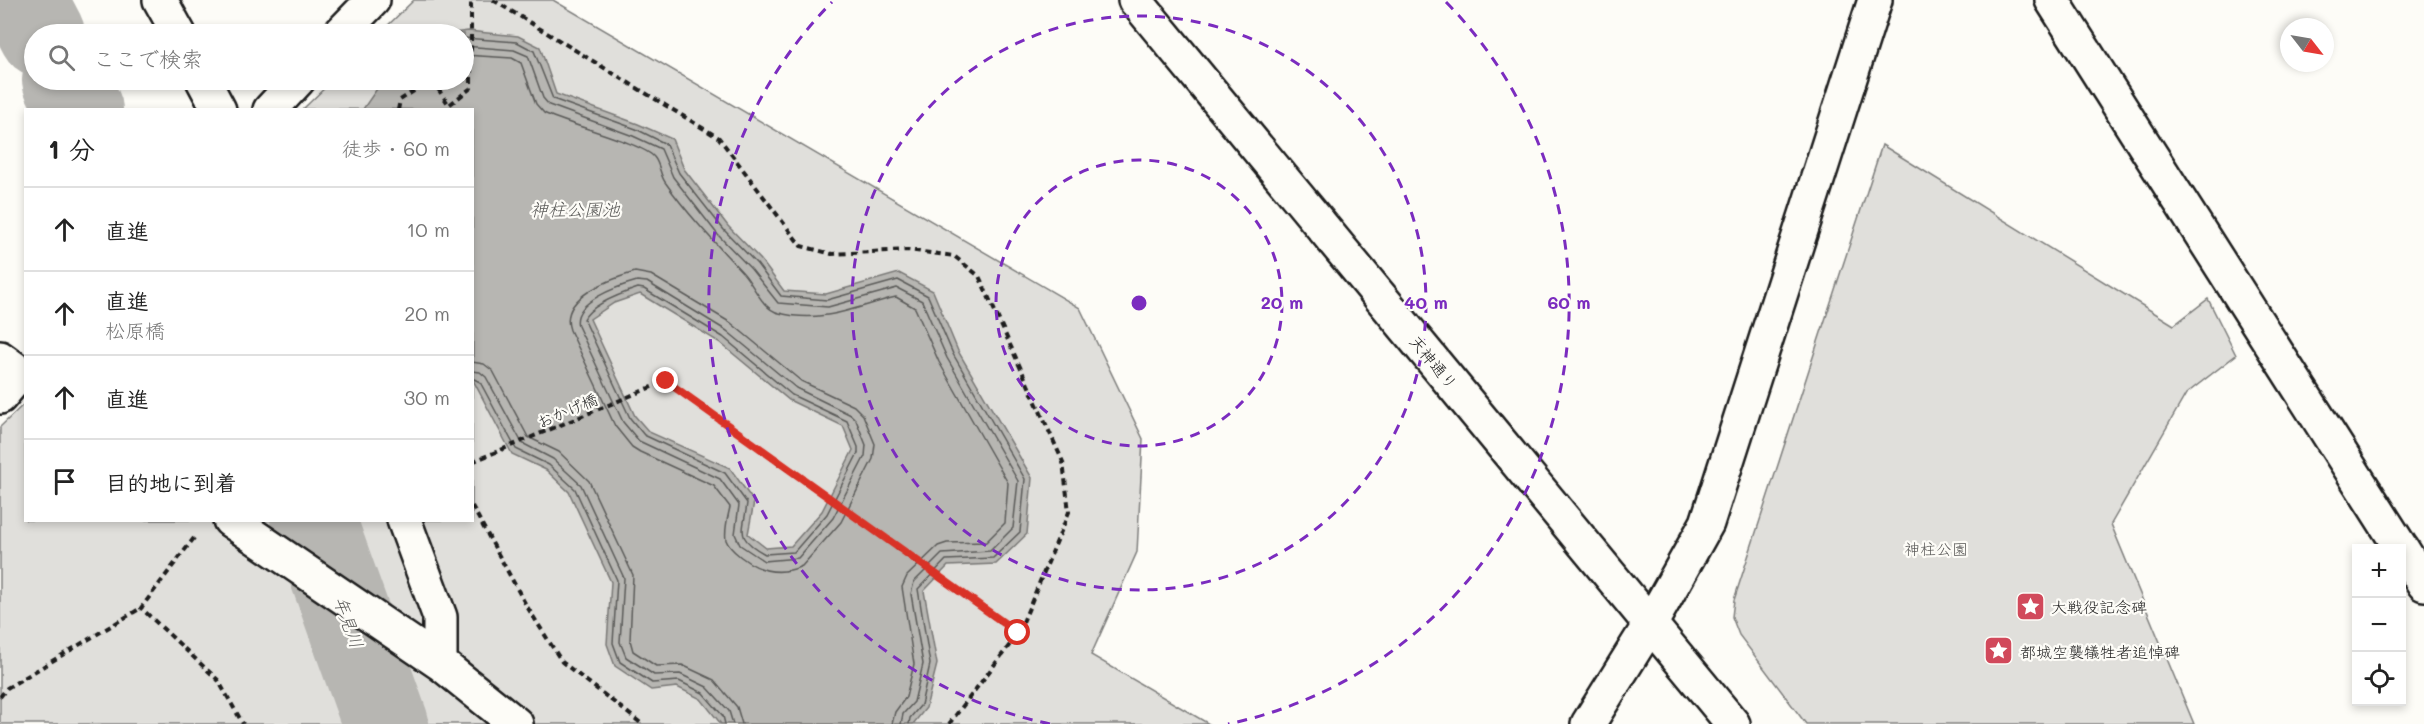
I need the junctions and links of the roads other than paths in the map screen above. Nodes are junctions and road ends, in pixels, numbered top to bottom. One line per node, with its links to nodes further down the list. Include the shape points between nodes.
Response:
1 (160, 0): 6 (street)
2 (373, 0): 7 (street)
3 (1135, 0): 17 (street, 天神通り)
4 (1875, 0): 17 (street, via 1707,523)
5 (2052, 0): 14 (street)
6 (173, 24)
7 (350, 24)
8 (208, 90): 10 (street)
9 (289, 90): 11 (street)
10 (218, 108)
11 (272, 108)
12 (405, 522): 18 (street, via 440,617)
13 (216, 525): 18 (street, via 262,542)
14 (2398, 544)
15 (2406, 557): 16 (street)
16 (2424, 584)
17 (1651, 623): 20 (street); 21 (street, 天神通り)
18 (440, 663): 19 (street)
19 (516, 724)
20 (1588, 724)
21 (1733, 724)

